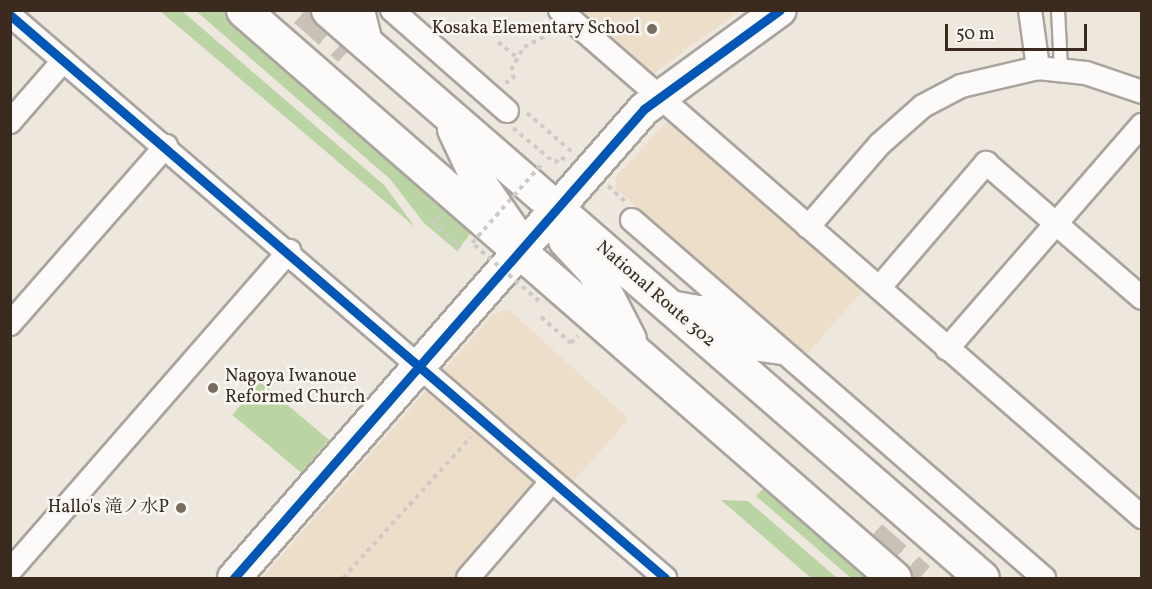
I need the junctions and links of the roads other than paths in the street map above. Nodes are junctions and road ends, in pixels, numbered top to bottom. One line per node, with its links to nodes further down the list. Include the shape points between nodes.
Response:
1 (243, 10): 26 (highway)
2 (328, 10): 10 (highway, National Route 302)
3 (363, 10): 10 (street)
4 (392, 10): 16 (street)
5 (780, 10): 15 (street)
6 (1030, 10): 12 (street)
7 (1058, 10): 13 (lane)
8 (563, 14): 15 (street)
9 (10, 15): 11 (street)
10 (373, 50): 17 (highway, National Route 302)
11 (63, 61): 18 (street); 20 (street)
12 (1038, 69): 13 (street); 24 (street, via 961,86 923,105 880,144)
13 (1061, 70): 14 (street)
14 (1142, 92)
15 (658, 98): 21 (street); 24 (street)
16 (507, 111)
17 (446, 115): 21 (highway, National Route 302); 26 (highway, via 480,184 505,214)
18 (10, 122)
19 (1142, 125): 23 (street)
20 (166, 146): 25 (street); 30 (street)
21 (557, 210): 26 (street); 29 (highway, National Route 302); 33 (highway, via 561,235 594,272 623,331)
22 (632, 220): 32 (street)
23 (1056, 224): 27 (street, via 986,163); 28 (street); 31 (street)
24 (808, 227): 27 (street)
25 (289, 251): 34 (street); 37 (street)
26 (517, 251): 33 (highway); 34 (street)
27 (879, 288): 31 (street)
28 (1142, 298)
29 (662, 301): 32 (street, via 700,307 754,349); 42 (highway, National Route 302)
30 (10, 324)
31 (947, 349): 36 (street)
32 (783, 353): 43 (street)
33 (650, 365): 41 (highway)
34 (418, 366): 35 (street); 38 (street)
35 (552, 481): 39 (street); 40 (street)
36 (1142, 517)
37 (10, 571)
38 (234, 579)
39 (468, 579)
40 (665, 579)
41 (894, 579)
42 (982, 579)
43 (1044, 579)

